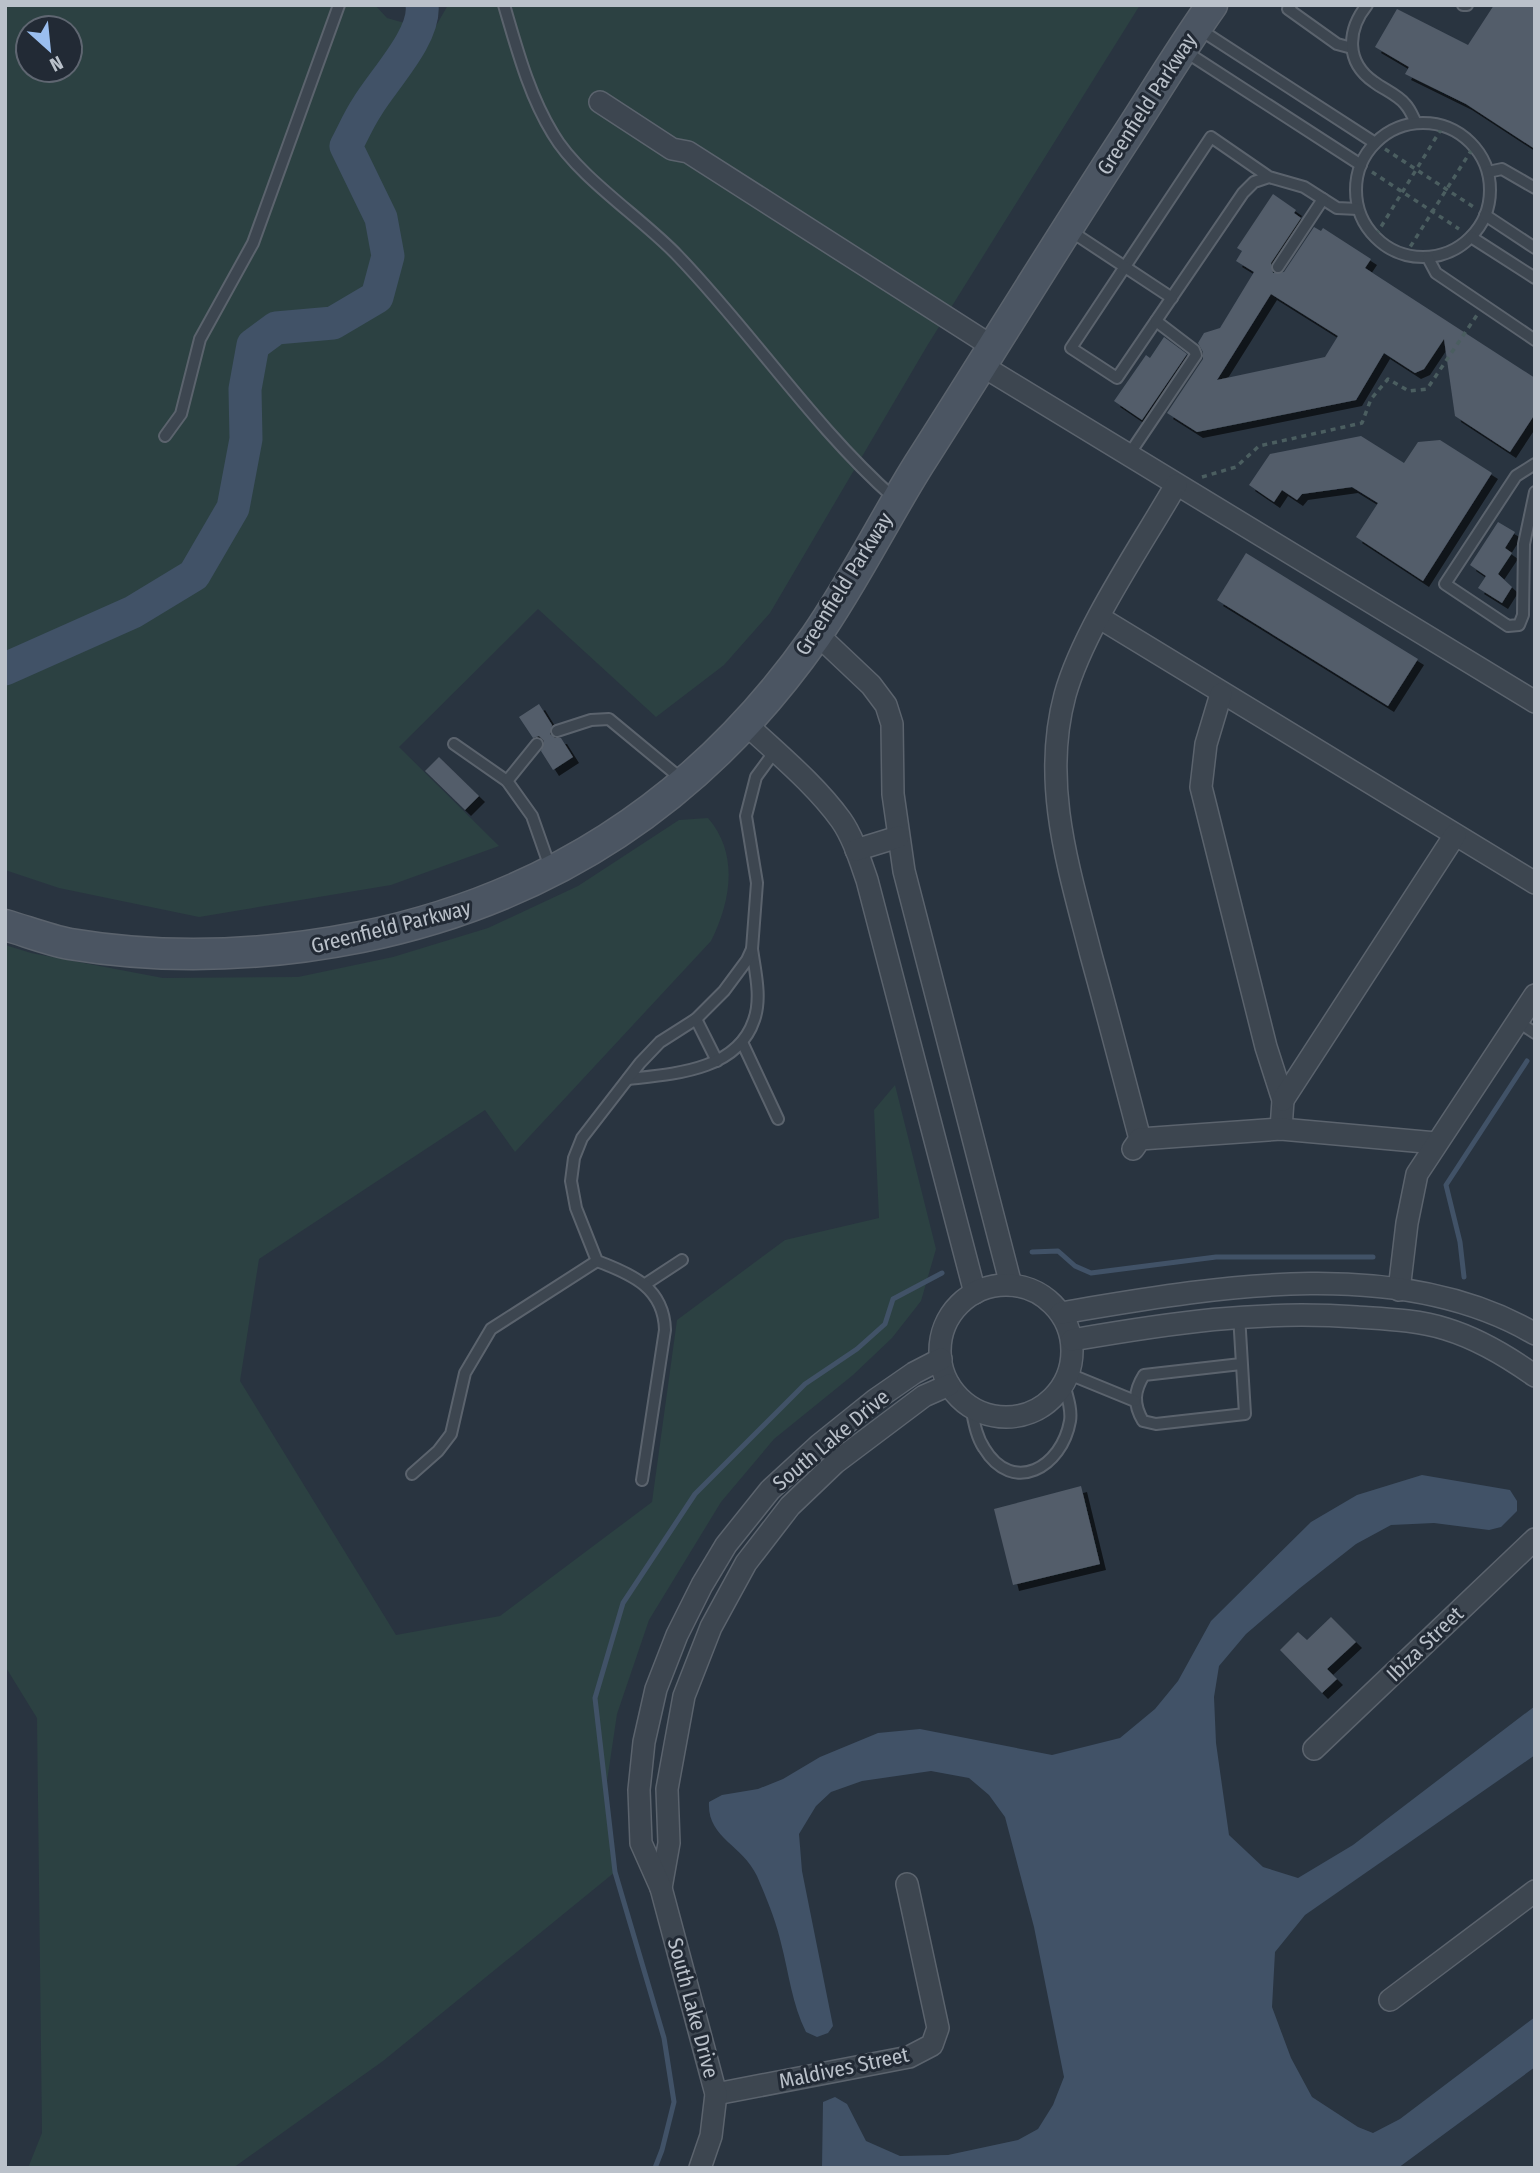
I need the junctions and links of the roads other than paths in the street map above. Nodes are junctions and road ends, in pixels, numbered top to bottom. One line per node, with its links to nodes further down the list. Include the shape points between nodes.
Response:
1 (339, 5): 28 (lane, via 253,243 200,339 181,414)
2 (504, 5): 33 (lane, via 530,88 572,160 680,258 834,438)
3 (1291, 5): 6 (lane, via 1288,9 1337,44)
4 (1367, 5): 6 (lane, via 1357,18)
5 (1198, 27): 9 (lane); 10 (lane); 17 (main road, Greenfield Parkway)
6 (1352, 48): 8 (lane, via 1357,66 1405,102)
7 (600, 102): 27 (street, via 672,149 680,162)
8 (1416, 123): 9 (lane, via 1392,131); 11 (lane, via 1443,126 1474,146)
9 (1375, 144): 10 (lane)
10 (1361, 165): 15 (lane, via 1356,183)
11 (1488, 172): 13 (lane, via 1502,169); 16 (lane, via 1490,198)
12 (1269, 177): 14 (lane, via 1304,187); 21 (lane, via 1211,138); 24 (lane, via 1242,193)
13 (1535, 188)
14 (1323, 199): 15 (lane, via 1337,208); 22 (lane)
15 (1358, 209): 20 (lane, via 1376,235 1405,255)
16 (1485, 215): 18 (lane); 19 (lane)
17 (1067, 228): 21 (lane); 27 (main road, Greenfield Parkway)
18 (1471, 237): 20 (lane, via 1453,250); 23 (lane)
19 (1535, 248)
20 (1428, 258): 26 (lane, via 1436,273)
21 (1124, 266): 24 (lane); 25 (lane, via 1071,348 1117,378)
22 (1278, 267)
23 (1535, 278)
24 (1172, 298): 25 (lane)
25 (1156, 321): 29 (lane, via 1196,355)
26 (1535, 340)
27 (987, 357): 29 (street); 33 (main road, Greenfield Parkway)
28 (166, 436)
29 (1128, 456): 31 (street)
30 (1534, 470): 34 (lane, via 1516,476 1445,584 1508,626 1520,625)
31 (1176, 485): 35 (street); 38 (street)
32 (1535, 492): 34 (lane)
33 (896, 500): 36 (main road, Greenfield Parkway)
34 (1529, 545)
35 (1100, 618): 37 (street); 61 (street, via 1065,694 1055,796 1136,1145)
36 (817, 634): 39 (main road, Greenfield Parkway); 47 (street, via 886,705 892,724)
37 (1221, 694): 46 (street); 59 (street, via 1206,744 1201,787)
38 (1535, 702)
39 (746, 724): 43 (street); 45 (main road, Greenfield Parkway)
40 (556, 731): 45 (lane, via 609,719)
41 (454, 744): 44 (lane)
42 (537, 744): 44 (lane)
43 (775, 751): 48 (street, via 842,821); 52 (lane, via 755,777 746,816 757,883)
44 (507, 781): 49 (lane, via 532,816)
45 (684, 781): 49 (main road, Greenfield Parkway, via 646,813)
46 (1455, 835): 50 (street); 59 (street)
47 (898, 837): 48 (street); 66 (street)
48 (856, 850): 68 (street)
49 (552, 873): 51 (main road, Greenfield Parkway, via 472,908 388,932 305,948 203,955 127,951 65,943)
50 (1535, 883)
51 (5, 925)
52 (752, 948): 54 (lane, via 724,991); 56 (lane, via 755,1018)
53 (1535, 995): 55 (street)
54 (696, 1019): 57 (lane); 58 (lane, via 660,1042)
55 (1526, 1027): 62 (street)
56 (742, 1042): 57 (lane); 60 (lane)
57 (717, 1061): 58 (lane, via 683,1072)
58 (628, 1079): 64 (lane, via 582,1138 574,1158 571,1181 576,1209)
59 (1283, 1100): 61 (street)
60 (778, 1119)
61 (1281, 1129): 62 (street)
62 (1436, 1143): 67 (street, via 1417,1174)
63 (682, 1260): 65 (lane)
64 (597, 1261): 65 (lane); 80 (lane, via 491,1329 465,1373 451,1434)
65 (647, 1283): 81 (lane, via 665,1314 665,1330)
66 (1011, 1285): 68 (street); 69 (street, via 1047,1299)
67 (1399, 1290): 69 (street, via 1306,1283 1248,1285); 71 (street, via 1458,1301)
68 (975, 1293): 73 (street, via 947,1322)
69 (1061, 1314): 72 (street)
70 (1239, 1315): 72 (street); 74 (lane); 75 (street, via 1320,1314 1446,1329 1494,1348)
71 (1535, 1334)
72 (1072, 1340): 76 (street, via 1073,1357)
73 (941, 1359): 77 (street); 85 (street, South Lake Drive, via 876,1400 791,1470 745,1519 702,1585 656,1689 644,1742 639,1790 641,1843)
74 (1241, 1364): 78 (lane, via 1144,1375 1135,1388); 78 (lane, via 1245,1414 1156,1424 1143,1421)
75 (1535, 1376)
76 (1066, 1379): 78 (lane); 79 (street, via 1053,1398 1022,1415 996,1416); 79 (lane, via 1070,1419 1066,1435 1052,1459 1031,1472 1006,1470 991,1459 979,1439)
77 (949, 1385): 79 (street); 85 (street, South Lake Drive, via 924,1396 835,1463 790,1506 746,1563 711,1627 684,1696 667,1789 669,1843)
78 (1135, 1401)
79 (971, 1407)
80 (412, 1474)
81 (642, 1480)
82 (1535, 1539): 83 (street, Ibiza Street)
83 (1314, 1749)
84 (907, 1884): 88 (street, Maldives Street, via 938,2028 932,2046 909,2057)
85 (661, 1888): 88 (street, South Lake Drive)
86 (1535, 1891): 87 (street)
87 (1390, 2000)
88 (716, 2094): 89 (street, South Lake Drive, via 711,2137)
89 (700, 2168)

